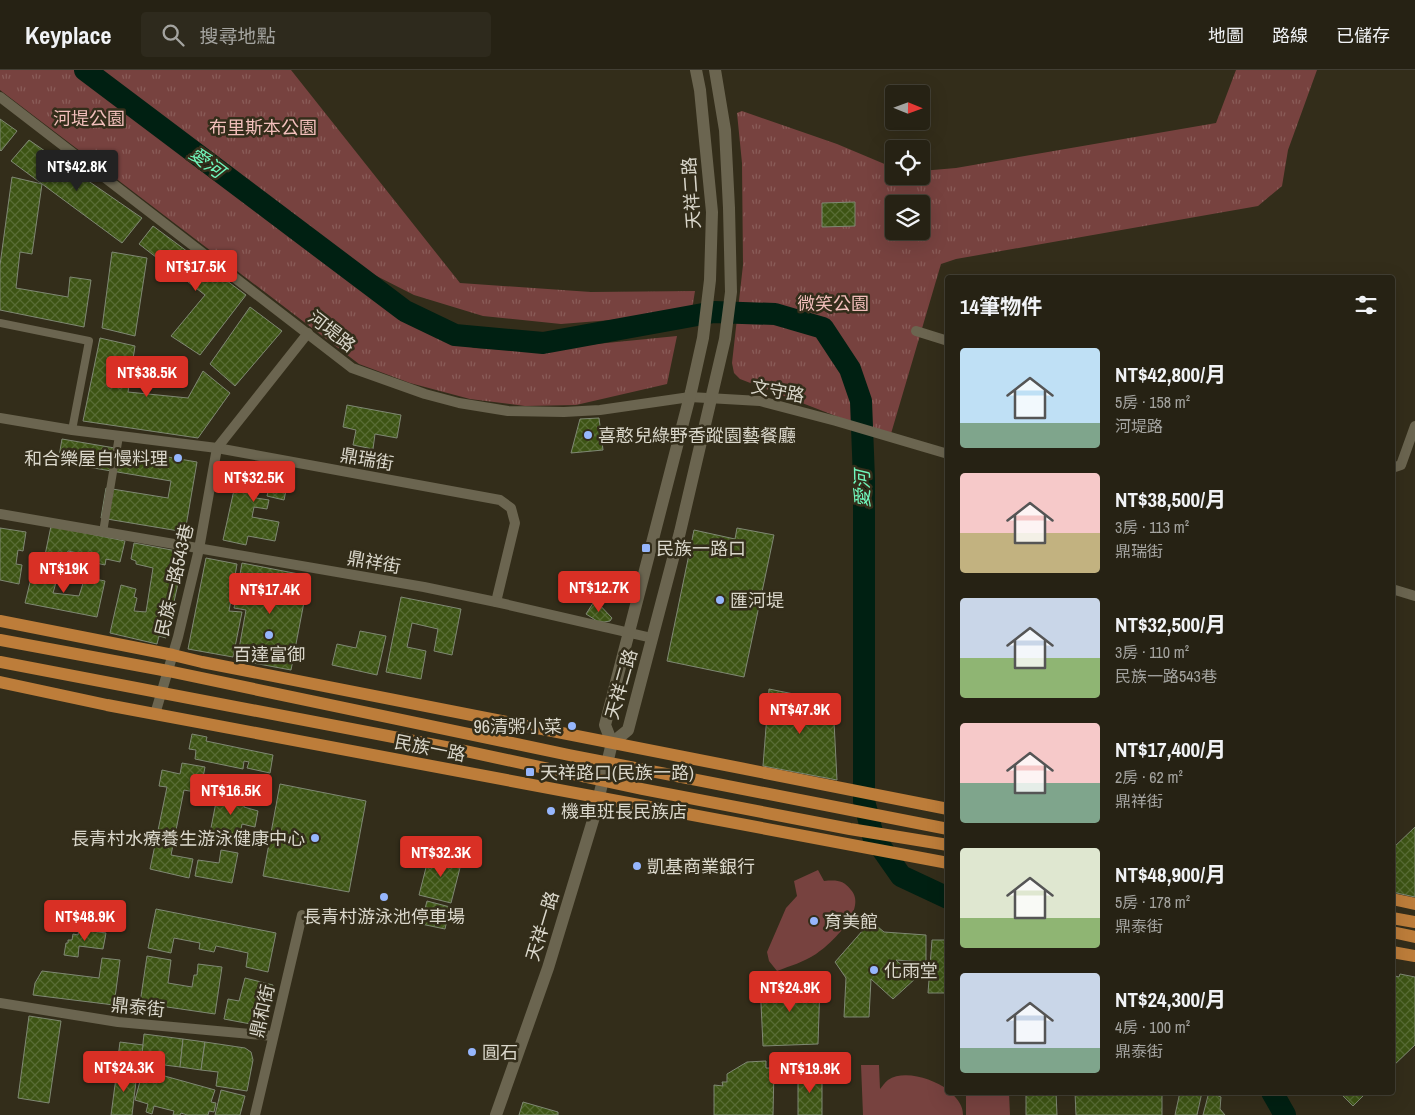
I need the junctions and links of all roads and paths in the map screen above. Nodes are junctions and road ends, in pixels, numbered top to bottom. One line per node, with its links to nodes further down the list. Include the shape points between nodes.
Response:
1 (696, 70): 8 (street, 天祥二路, via 712,212 709,293)
2 (715, 70): 9 (street, 天祥二路, via 725,130 730,293 725,339)
3 (0, 97): 6 (street, 河堤路)
4 (0, 323): 12 (street, via 89,341)
5 (916, 331): 7 (street)
6 (308, 333): 8 (street, 河堤路, via 352,368 459,403 508,411 564,412); 14 (street, 民族一路543巷)
7 (945, 340)
8 (690, 397): 9 (street, 河堤路); 24 (street, 天祥二路)
9 (712, 397): 15 (street, 文守路, via 760,401); 25 (street, 天祥二路)
10 (0, 418): 12 (street, 鼎瑞街)
11 (1415, 426): 16 (street, via 1401,465)
12 (72, 430): 13 (street, 鼎瑞街)
13 (119, 436): 14 (street, 鼎瑞街); 18 (street)
14 (217, 448): 19 (street, 民族一路543巷); 22 (street, 鼎瑞街, via 500,500 511,508 515,523)
15 (945, 453)
16 (1395, 467)
17 (0, 514): 18 (street, 鼎祥街)
18 (103, 532): 19 (street, 鼎祥街)
19 (199, 549): 22 (street, 鼎祥街); 27 (street, 民族一路543巷)
20 (1395, 590): 21 (street)
21 (1415, 596)
22 (496, 602): 24 (street, 鼎祥街)
23 (0, 621): 27 (main road)
24 (630, 633): 25 (street, 鼎祥街); 33 (street, 天祥二路, via 605,725)
25 (652, 638): 33 (street, 天祥二路, via 628,730)
26 (0, 640): 29 (main road, 民族一路)
27 (173, 655): 29 (street, 民族一路543巷); 33 (main road)
28 (0, 662): 31 (main road, 民族一路)
29 (168, 671): 31 (street, 民族一路543巷); 34 (main road, 民族一路)
30 (0, 682): 32 (main road, 民族一路)
31 (162, 693): 32 (street, 民族一路543巷); 35 (main road, 民族一路, via 456,749)
32 (155, 714): 37 (main road, 民族一路)
33 (612, 743): 34 (street, 天祥一路); 36 (main road)
34 (607, 763): 35 (street, 天祥一路); 38 (main road, 民族一路)
35 (602, 781): 37 (street, 天祥一路); 41 (main road, 民族一路)
36 (830, 785): 38 (main road); 39 (main road)
37 (598, 798): 42 (main road, 民族一路); 55 (street, 天祥一路, via 548,968)
38 (827, 806): 40 (main road, 民族一路)
39 (945, 808)
40 (945, 828)
41 (945, 845)
42 (945, 862)
43 (1395, 900): 44 (main road)
44 (1415, 904)
45 (302, 915): 53 (street, 鼎和街)
46 (1395, 919): 47 (main road)
47 (1415, 922)
48 (1395, 933): 49 (main road)
49 (1415, 937)
50 (1395, 953): 51 (main road)
51 (1415, 956)
52 (0, 1004): 53 (street, 鼎泰街, via 118,1022)
53 (273, 1036): 54 (street, 鼎和街)
54 (255, 1115)
55 (496, 1115)

